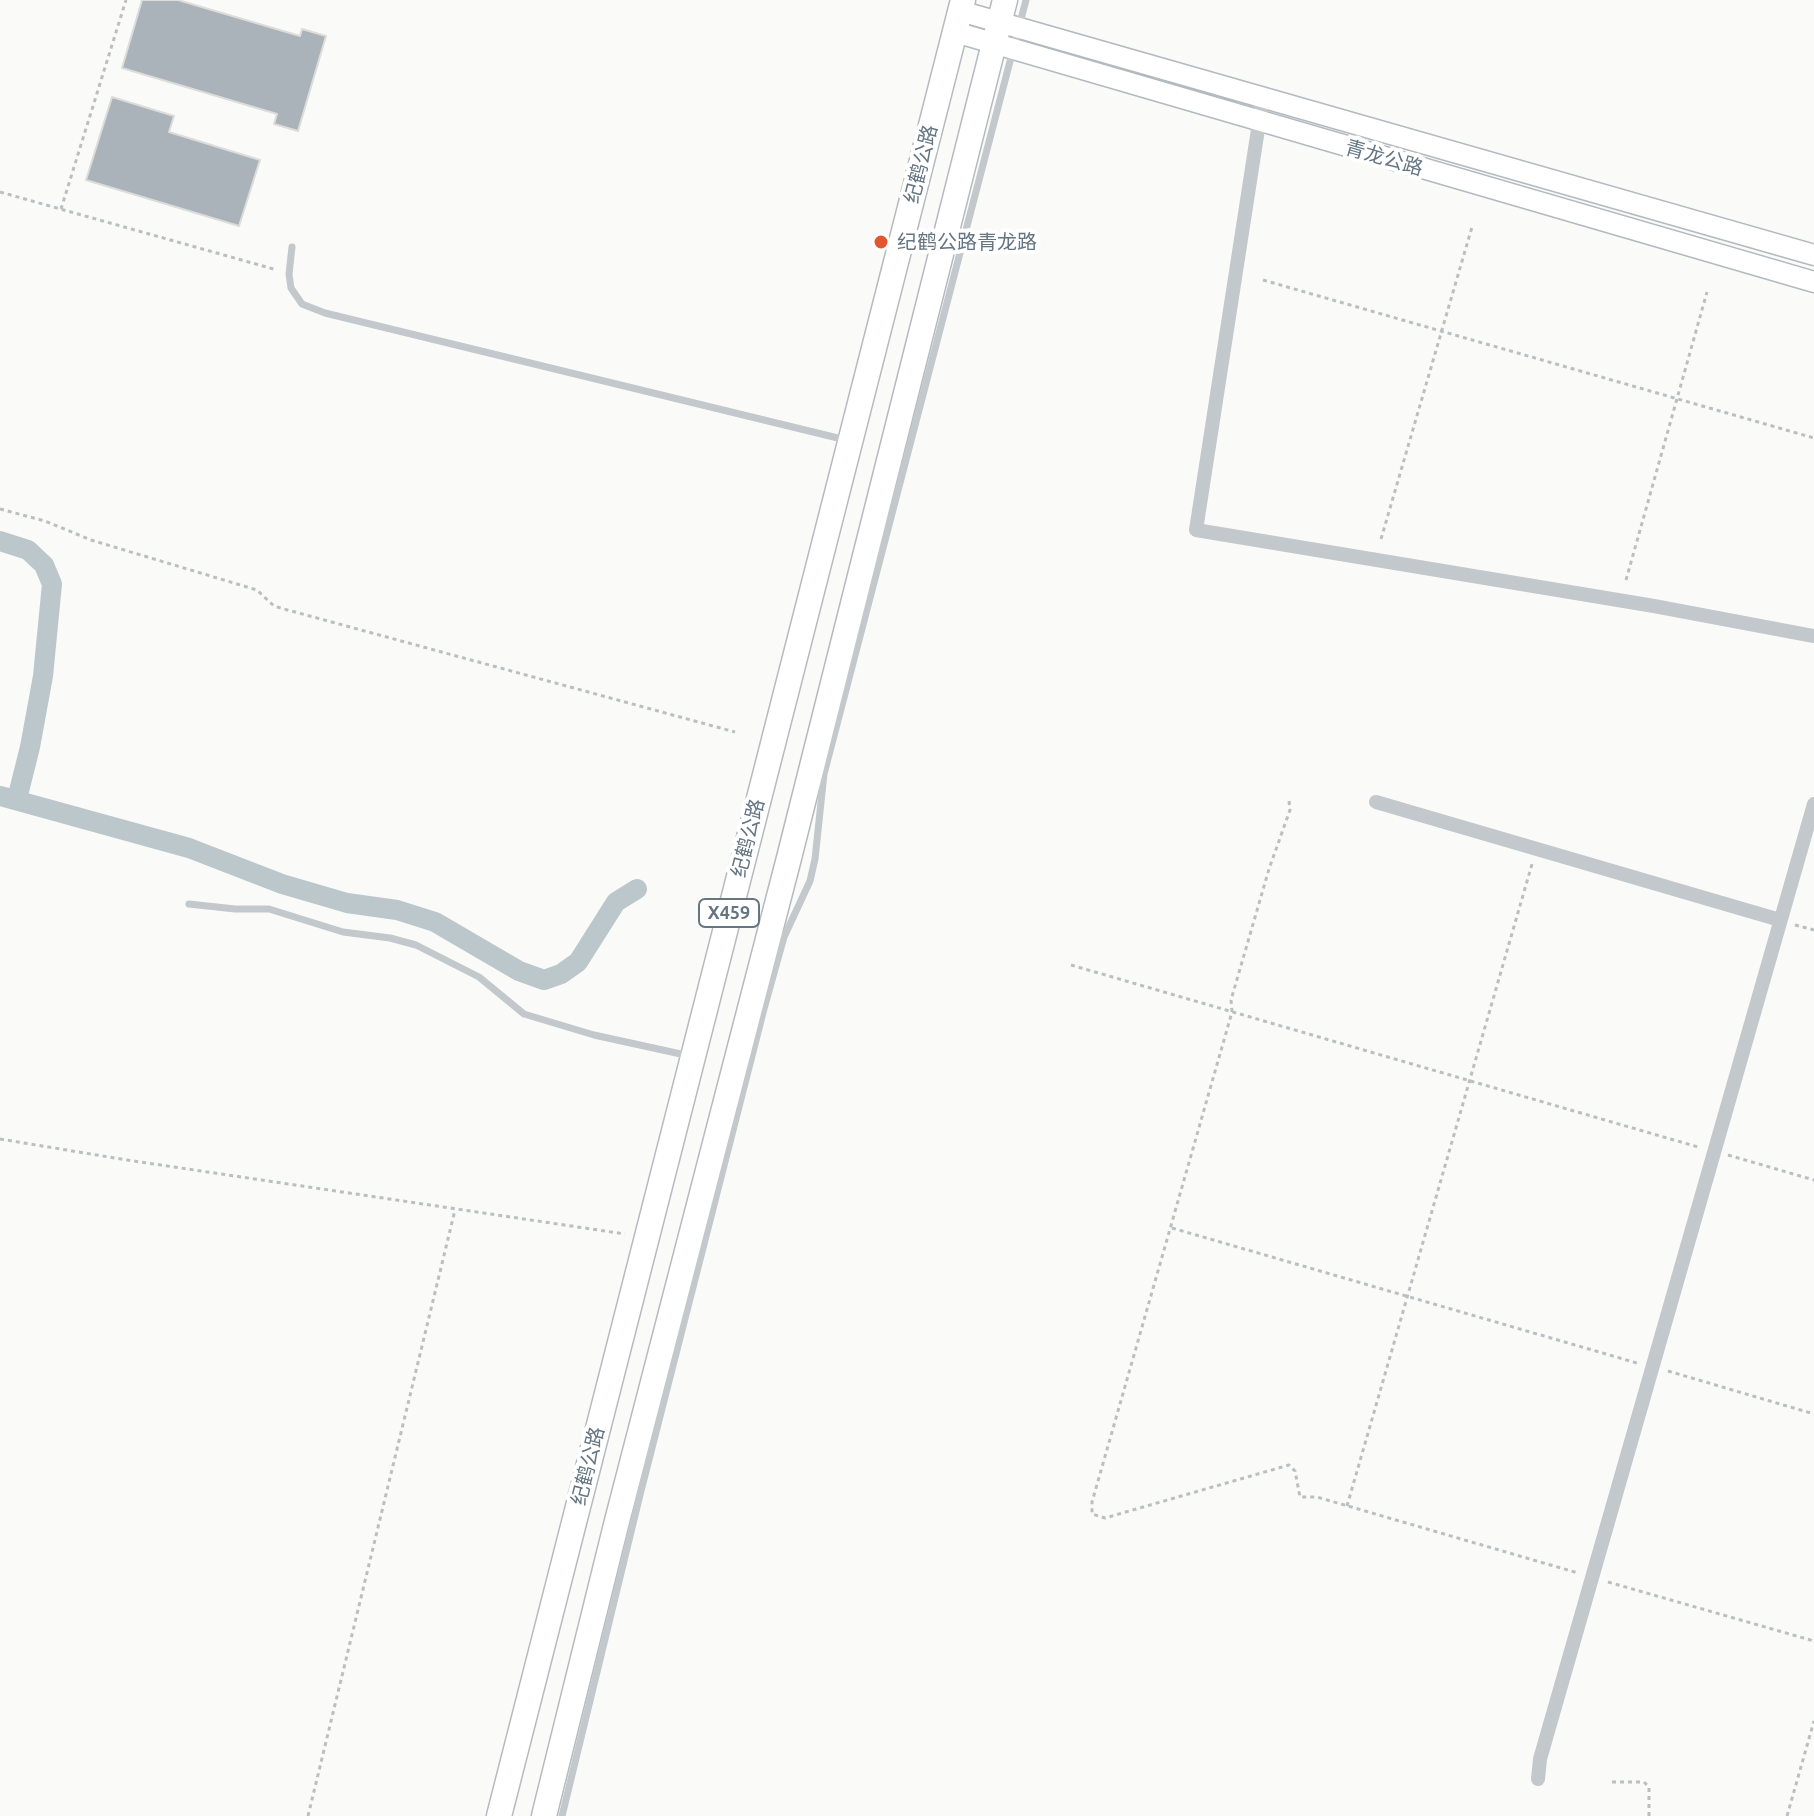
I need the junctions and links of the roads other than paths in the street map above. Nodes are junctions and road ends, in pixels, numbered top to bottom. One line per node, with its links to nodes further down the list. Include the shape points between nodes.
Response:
1 (1026, 0): 3 (lane)
2 (958, 11): 3 (street, 青龙公路); 9 (main road, 纪鹤公路 / X459)
3 (1007, 28): 4 (street, 青龙公路); 5 (street, 青龙公路); 18 (main road, 纪鹤公路 / X459); 19 (lane, via 824,774 810,881 784,937 764,1009)
4 (1263, 97): 5 (street); 7 (street, 青龙公路)
5 (1259, 121): 8 (street, 青龙公路); 10 (street, via 1196,530)
6 (292, 247): 9 (lane, via 291,288 302,304 325,313)
7 (1814, 255)
8 (1814, 282)
9 (850, 441): 15 (main road, 纪鹤公路 / X459)
10 (1814, 636)
11 (1376, 802): 14 (street)
12 (1814, 804): 14 (street)
13 (189, 904): 15 (lane, via 269,909 343,932 416,945 479,977 524,1014)
14 (1780, 920): 16 (street)
15 (692, 1056): 17 (main road, 纪鹤公路 / X459)
16 (1538, 1779)
17 (499, 1816)
18 (544, 1816)
19 (562, 1816)

